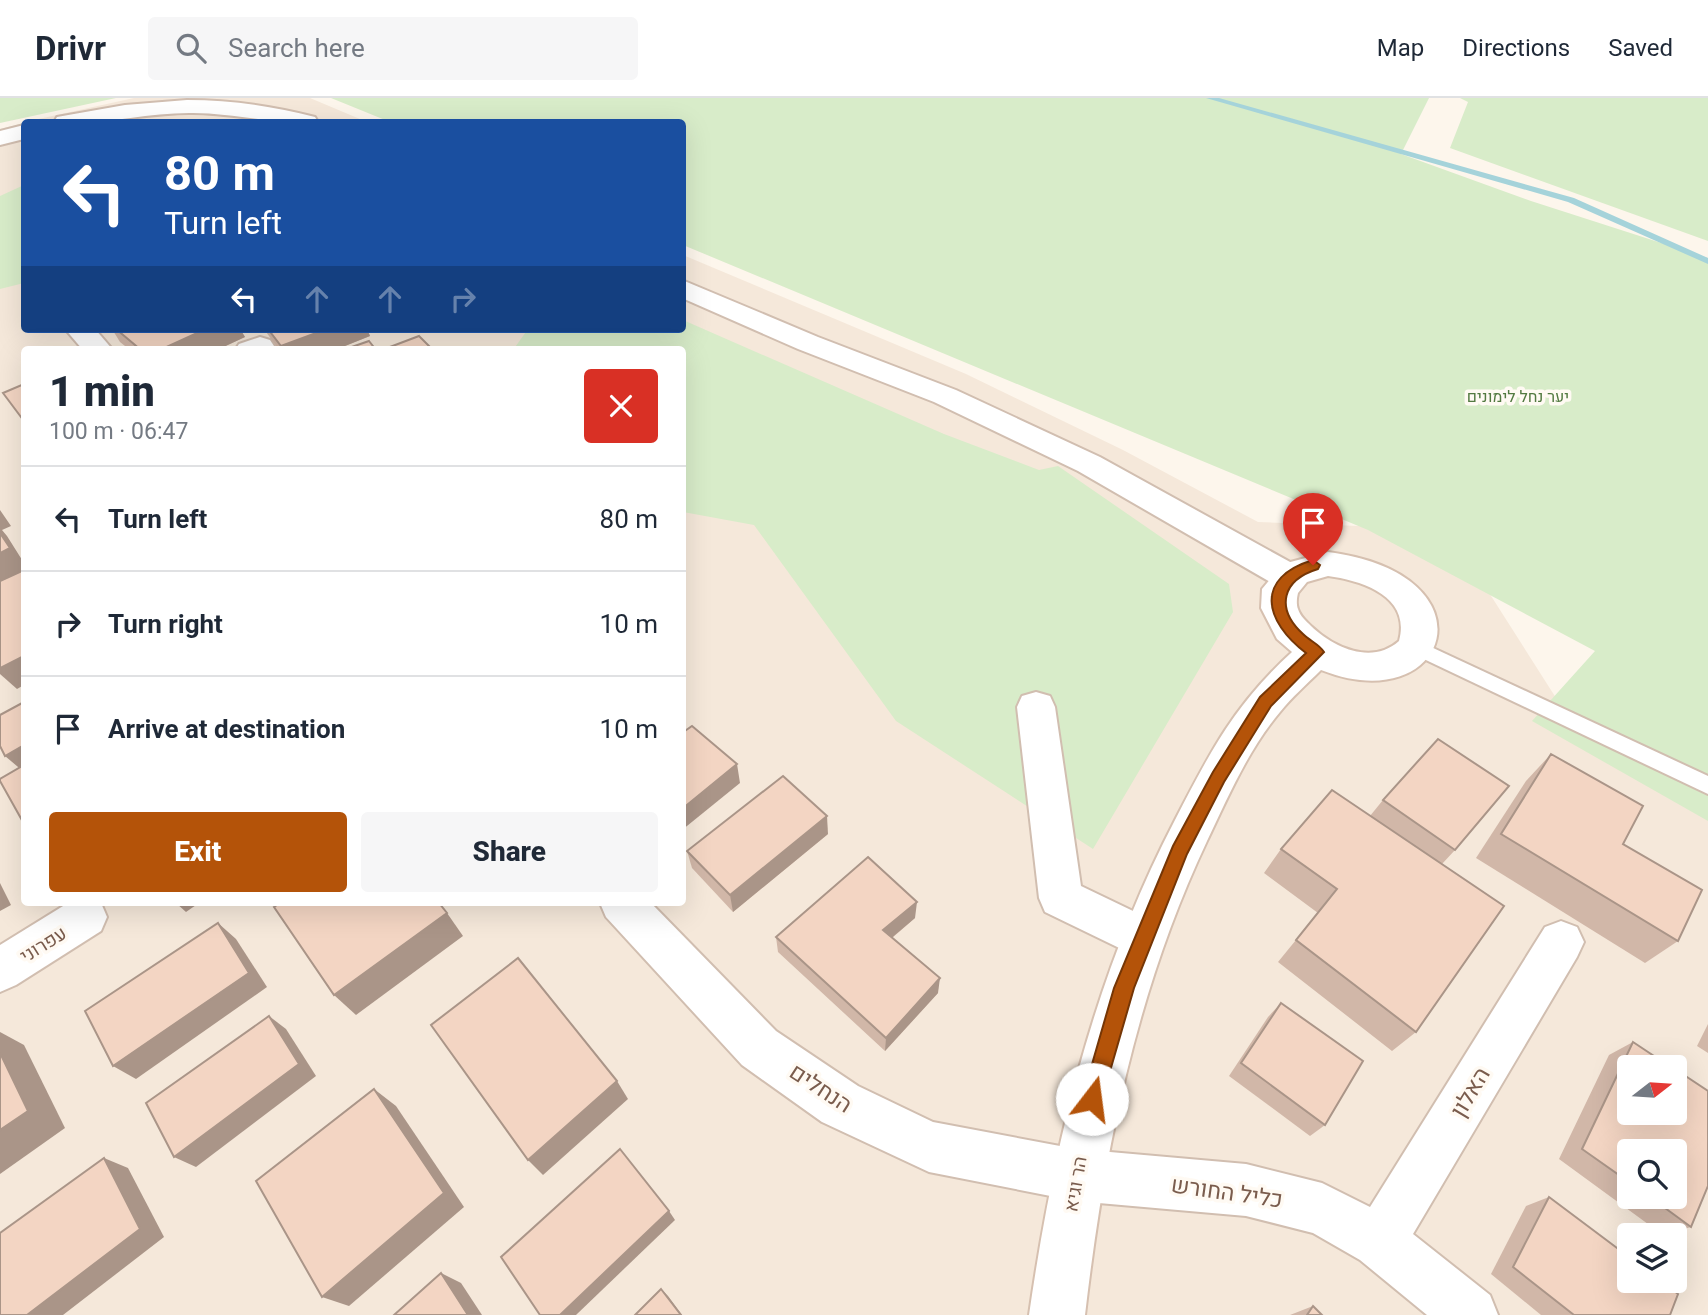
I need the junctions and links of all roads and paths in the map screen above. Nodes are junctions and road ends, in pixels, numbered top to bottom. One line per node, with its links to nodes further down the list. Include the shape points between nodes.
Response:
1 (80, 119): 2 (street, via 204,102 268,107)
2 (299, 119)
3 (21, 133): 4 (street)
4 (0, 138)
5 (686, 290): 8 (street, via 945,396 1077,459)
6 (83, 333): 7 (street)
7 (95, 346)
8 (1289, 577): 9 (street, via 1328,564 1378,576 1406,595 1414,607 1421,632); 10 (street, via 1280,590 1278,605 1284,622)
9 (1416, 647): 10 (street, via 1385,666 1339,662); 12 (lane)
10 (1316, 652): 15 (street, הר וגיא, via 1266,701 1238,744 1180,851)
11 (1036, 707): 15 (street, via 1061,898)
12 (1708, 785)
13 (625, 906): 18 (street, הנחלים, via 759,1048 840,1104 929,1147)
14 (85, 917): 17 (street, עפרוני)
15 (1142, 938): 18 (street, הר וגיא, via 1107,1041)
16 (1561, 942): 19 (street, האלון)
17 (0, 970)
18 (1076, 1175): 19 (street, כליל החורש, via 1246,1190 1322,1209); 20 (street, הר וגיא)
19 (1379, 1241): 21 (street, כליל החורש)
20 (1057, 1315)
21 (1470, 1315)

